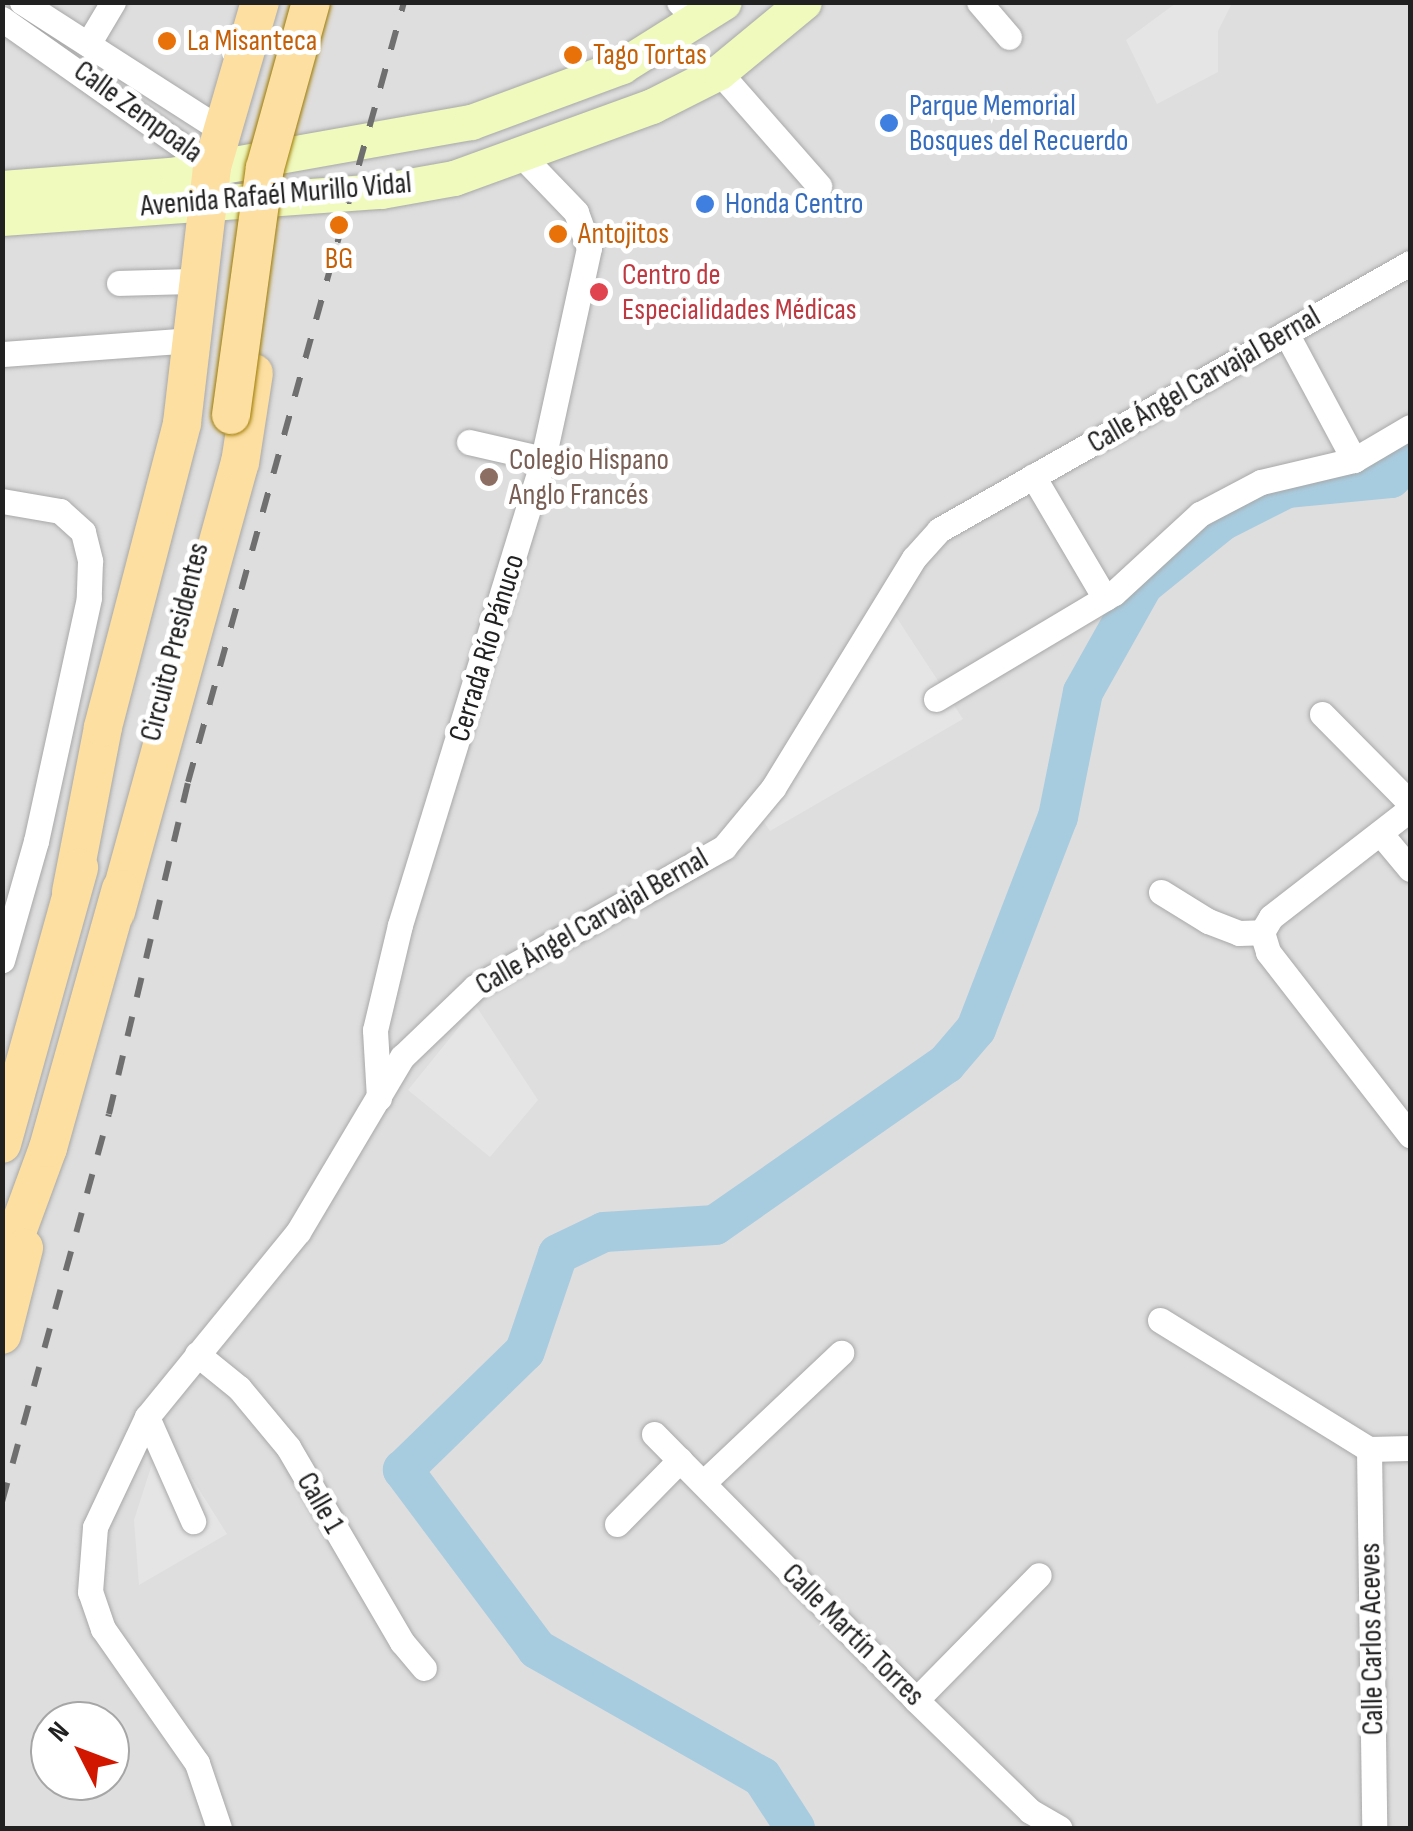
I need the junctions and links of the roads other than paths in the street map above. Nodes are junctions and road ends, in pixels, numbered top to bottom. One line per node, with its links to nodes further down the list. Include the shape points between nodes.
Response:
1 (22, 2): 12 (street, Calle Zempoala)
2 (114, 2): 12 (street)
3 (260, 2): 14 (main road)
4 (286, 2): 30 (main road, Circuito Presidentes, via 240,168)
5 (311, 2): 30 (main road, Circuito Presidentes, bridge, via 264,168)
6 (327, 2): 15 (main road)
7 (804, 2): 13 (main road, Avenida Rafaél Murillo Vidal)
8 (979, 2): 11 (street)
9 (700, 9): 15 (main road, Avenida Rafaél Murillo Vidal, via 622,66 546,99 471,122)
10 (2, 19): 17 (street, Calle Zempoala)
11 (1009, 37)
12 (88, 44): 14 (street, Calle Zempoala)
13 (719, 72): 16 (main road, Avenida Rafaél Murillo Vidal); 18 (street)
14 (220, 129): 15 (main road, Calle Zempoala); 17 (main road)
15 (286, 153): 17 (main road, Avenida Rafaél Murillo Vidal); 20 (main road)
16 (524, 158): 20 (main road, Avenida Rafaél Murillo Vidal, via 381,191); 33 (street, Cerrada Río Pánuco, via 576,212 588,248)
17 (209, 184): 20 (main road, Calle Zempoala); 21 (main road, Avenida Rafaél Murillo Vidal); 24 (main road)
18 (819, 186)
19 (2, 188): 21 (main road, Avenida Rafaél Murillo Vidal)
20 (279, 196): 25 (main road)
21 (55, 199): 22 (main road, Avenida Rafaél Murillo Vidal)
22 (2, 218)
23 (1410, 262): 27 (street, Calle Ángel Carvajal Bernal)
24 (199, 273): 25 (main road, via 236,261); 26 (street); 28 (main road)
25 (266, 276): 45 (main road, via 240,463)
26 (119, 283)
27 (1286, 333): 34 (street); 35 (street, Calle Ángel Carvajal Bernal)
28 (193, 340): 29 (street); 43 (main road, via 182,423 103,727)
29 (2, 354)
30 (218, 414): 43 (main road, Circuito Presidentes); 45 (main road, Circuito Presidentes)
31 (1410, 427): 34 (street)
32 (469, 442): 33 (street)
33 (543, 459): 48 (street, Cerrada Río Pánuco, via 400,925 375,1030)
34 (1354, 460): 37 (street, via 1261,482 1200,514)
35 (1033, 476): 37 (street); 48 (street, Calle Ángel Carvajal Bernal, via 939,530 914,558 773,788 724,847 474,987 402,1058)
36 (2, 501): 47 (street, via 60,511 83,532 89,598)
37 (1110, 595): 38 (street)
38 (936, 699)
39 (1322, 714): 40 (street)
40 (1410, 806): 41 (street)
41 (1380, 832): 42 (street); 46 (street, via 1271,917)
42 (1410, 869)
43 (71, 892): 50 (main road, Circuito Presidentes)
44 (1161, 892): 46 (street, via 1224,927)
45 (116, 912): 51 (main road, Circuito Presidentes)
46 (1262, 932): 49 (street, via 1268,952)
47 (2, 960)
48 (379, 1098): 56 (street, Calle Ángel Carvajal Bernal, via 298,1232)
49 (1410, 1135)
50 (4, 1138)
51 (48, 1148): 52 (main road, Circuito Presidentes); 54 (main road)
52 (2, 1273)
53 (1160, 1320): 60 (street)
54 (2, 1335)
55 (841, 1353): 62 (street)
56 (197, 1354): 57 (street, Calle Ángel Carvajal Bernal); 66 (street, Calle 1, via 239,1388 288,1447 402,1642)
57 (147, 1417): 63 (street); 68 (street, Calle Ángel Carvajal Bernal, via 95,1526 90,1592 103,1629 197,1763)
58 (654, 1434): 61 (street, Calle Martín Torres)
59 (1410, 1448): 60 (street)
60 (1369, 1450): 70 (street, Calle Carlos Aceves)
61 (680, 1460): 62 (street, Calle Martín Torres); 64 (street)
62 (703, 1483): 67 (street, Calle Martín Torres)
63 (193, 1522)
64 (617, 1524)
65 (1039, 1575): 67 (street)
66 (424, 1668)
67 (916, 1700): 69 (street, Calle Martín Torres, via 1030,1811)
68 (219, 1828)
69 (1059, 1828)
70 (1374, 1828)

